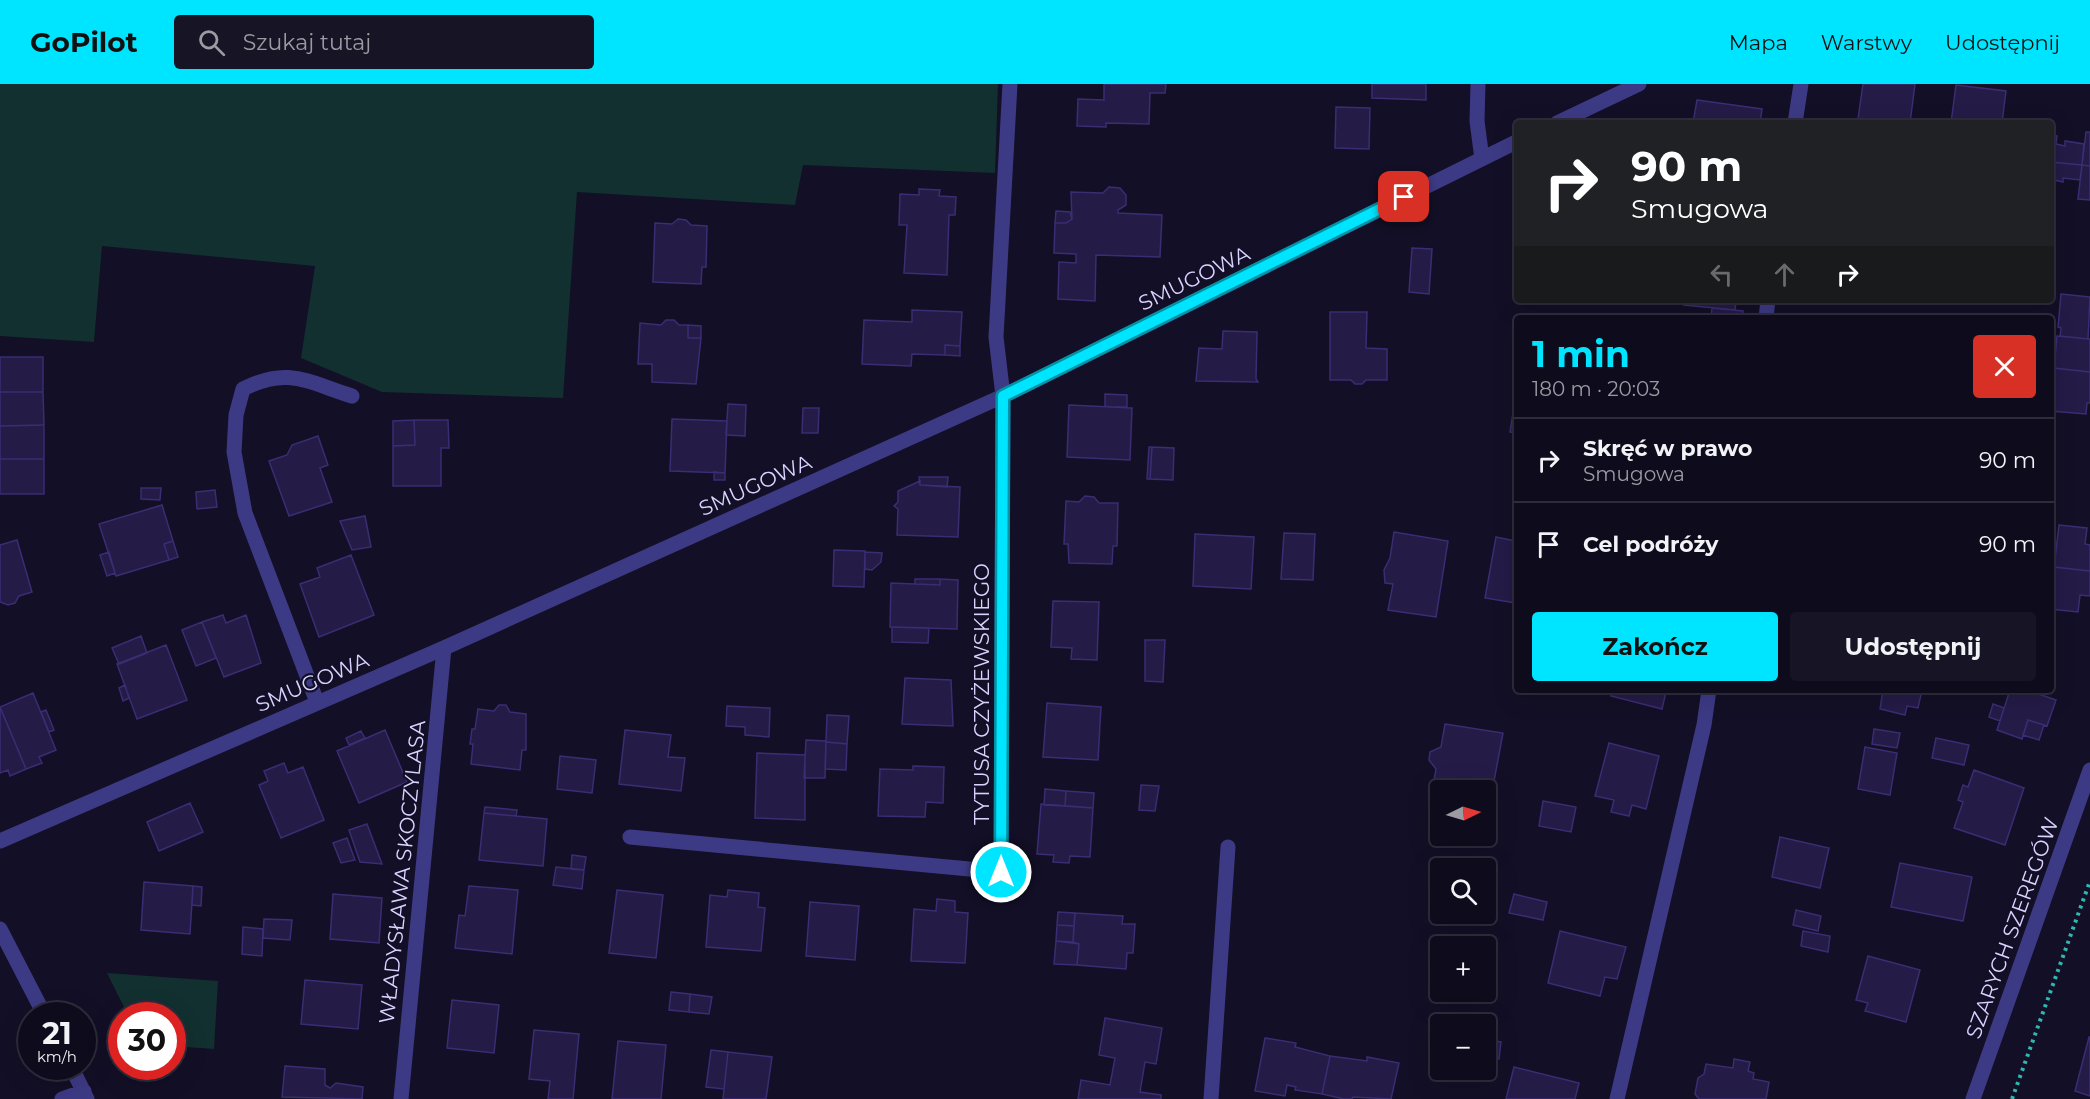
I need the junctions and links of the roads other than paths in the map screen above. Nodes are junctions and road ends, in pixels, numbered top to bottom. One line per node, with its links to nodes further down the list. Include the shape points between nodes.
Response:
1 (1010, 84): 10 (street, via 996,337)
2 (1479, 84): 8 (street, via 1477,121)
3 (1638, 84): 5 (street)
4 (1801, 84): 6 (street)
5 (1563, 120)
6 (1795, 120)
7 (1514, 143): 8 (street, SMUGOWA)
8 (1482, 159): 10 (street, SMUGOWA)
9 (352, 396): 13 (street, via 289,376 265,378 243,389 236,415 234,452 245,513)
10 (1003, 396): 11 (street, SMUGOWA); 15 (street, TYTUSA CZYŻEWSKIEGO, via 1001,872)
11 (444, 648): 13 (street, SMUGOWA); 23 (street, WŁADYSŁAWA SKOCZYLASA)
12 (1709, 693): 25 (street)
13 (317, 702): 16 (street, SMUGOWA)
14 (2089, 777): 26 (street, SZARYCH SZEREGÓW)
15 (630, 837)
16 (0, 841)
17 (1228, 847): 24 (street)
18 (0, 928): 19 (street)
19 (38, 1002)
20 (78, 1080): 21 (street)
21 (85, 1095): 22 (street)
22 (62, 1099)
23 (401, 1099)
24 (1211, 1099)
25 (1617, 1099)
26 (1973, 1099)

